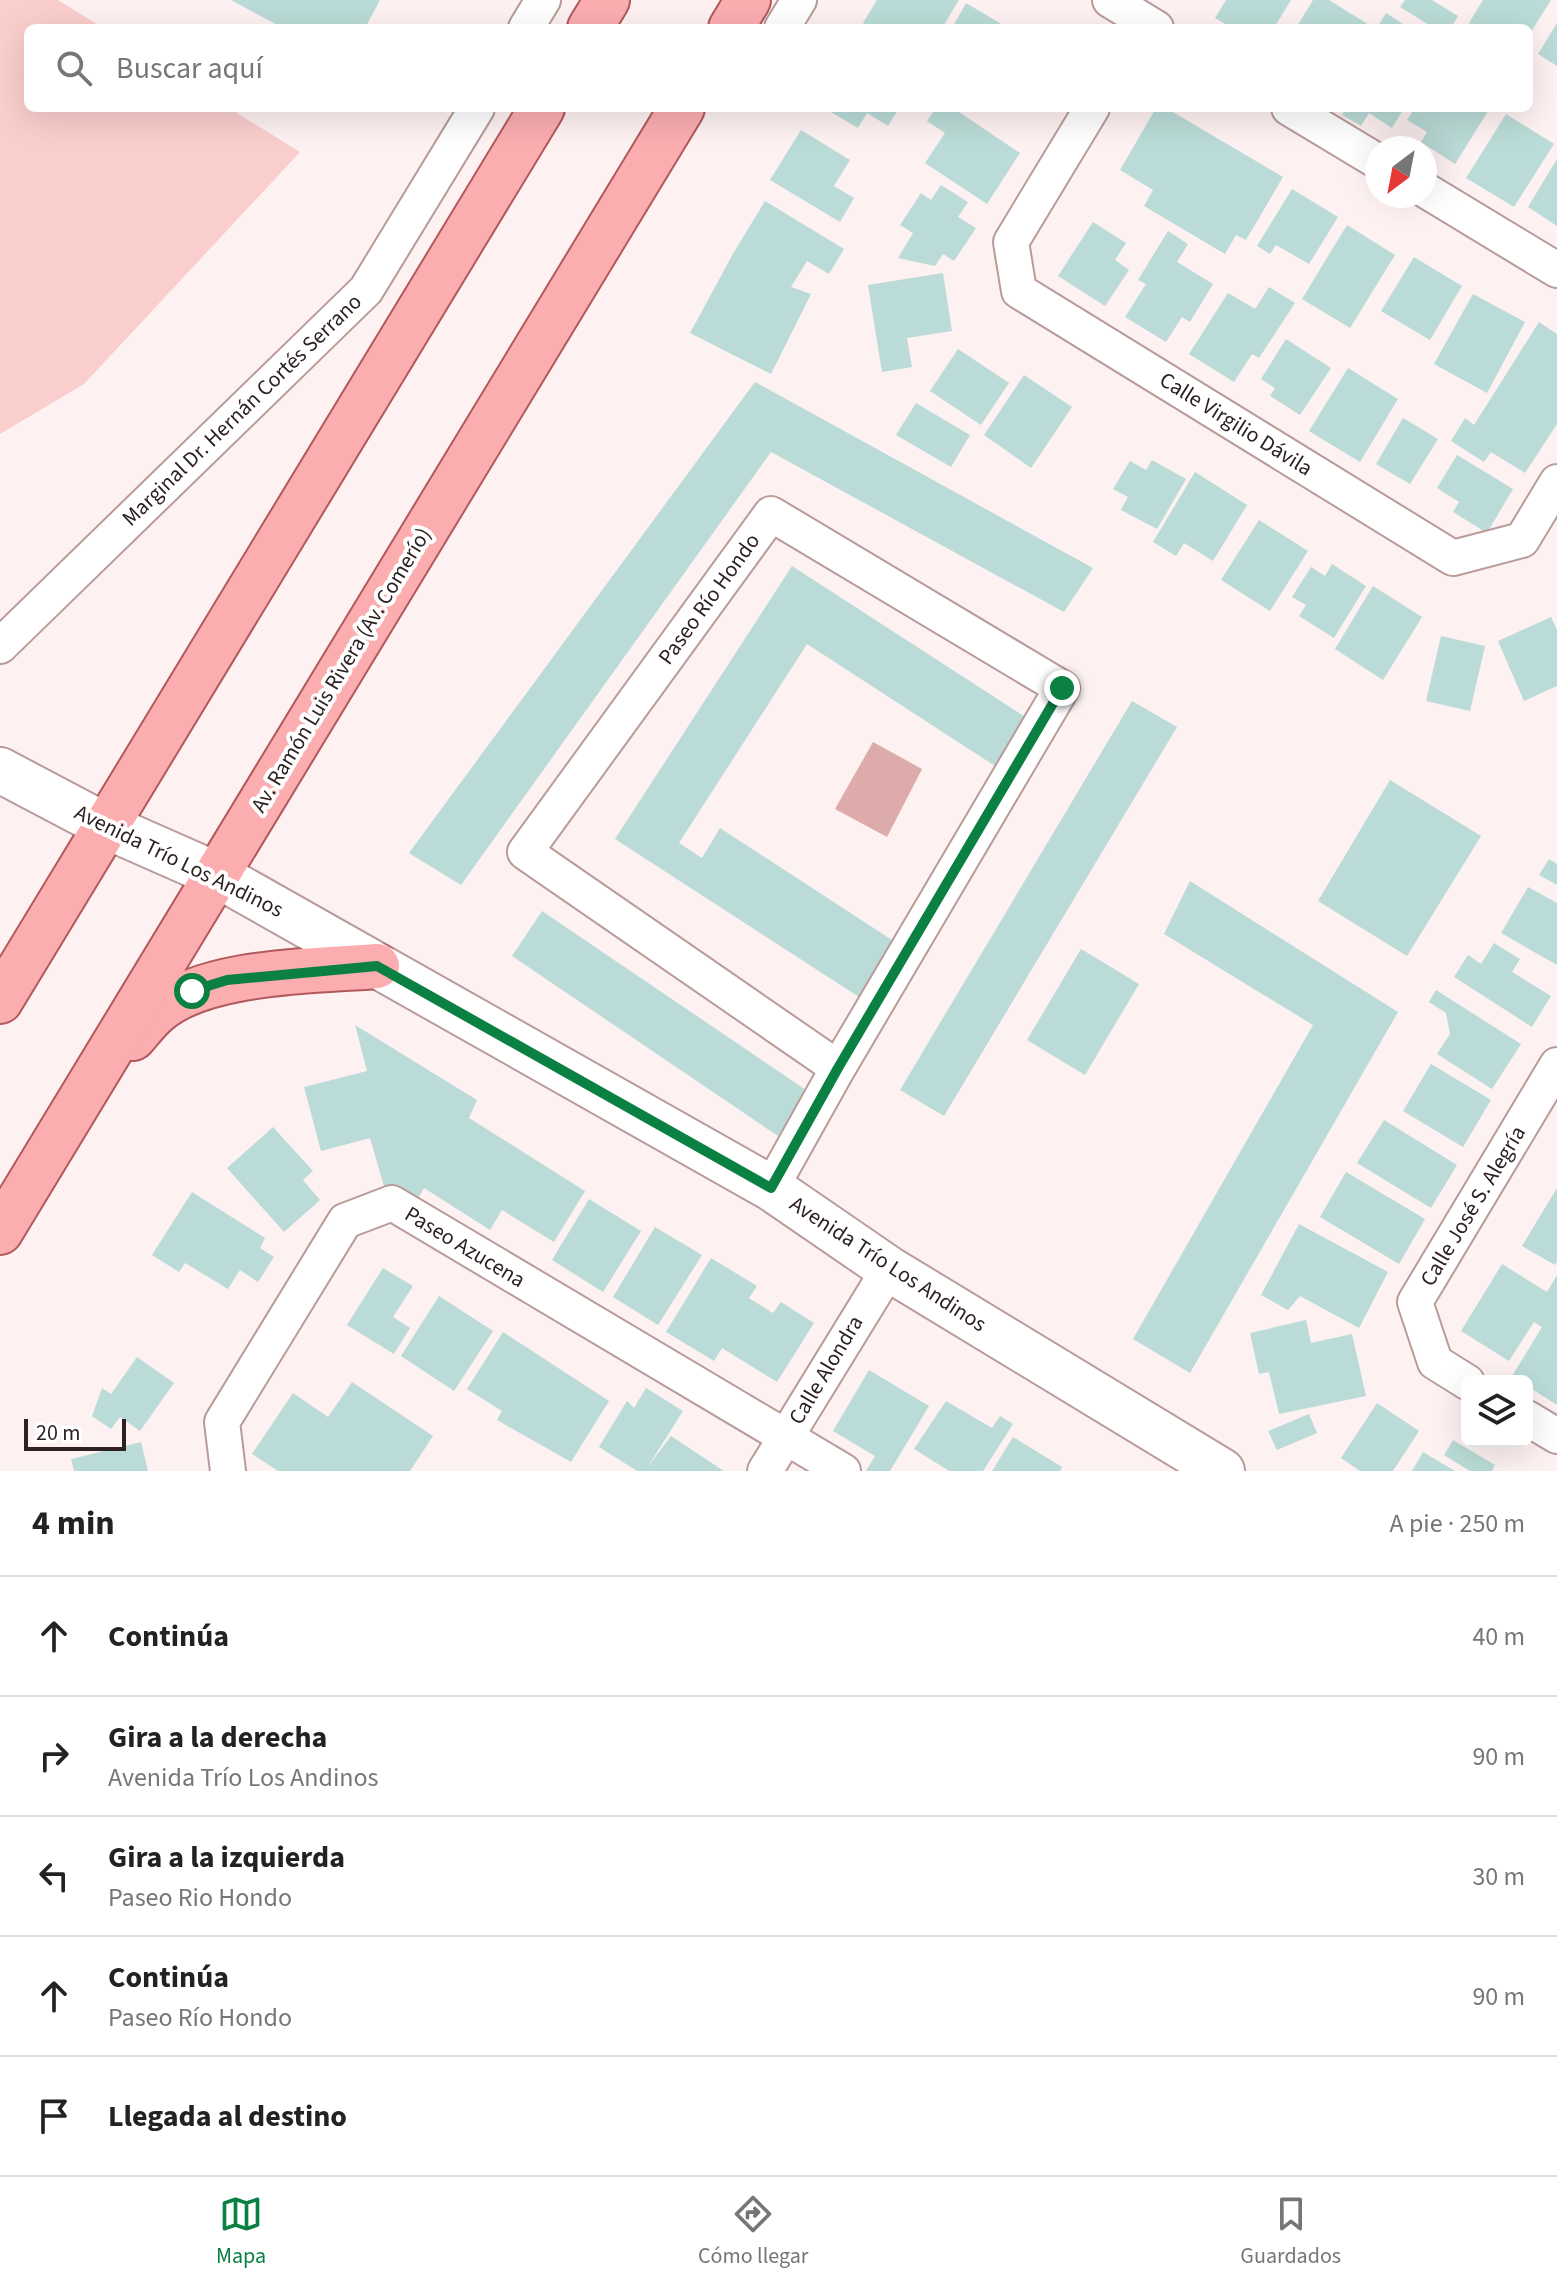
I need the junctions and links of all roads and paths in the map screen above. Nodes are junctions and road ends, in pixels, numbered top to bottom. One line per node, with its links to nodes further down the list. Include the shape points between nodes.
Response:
1 (543, 0): 7 (street)
2 (607, 0): 8 (main road)
3 (748, 0): 9 (main road)
4 (799, 0): 10 (street)
5 (1110, 0): 6 (street)
6 (1151, 19)
7 (528, 24)
8 (592, 24)
9 (733, 24)
10 (784, 24)
11 (475, 112): 20 (street, Marginal Dr. Hernán Cortés Serrano, via 366,290)
12 (540, 112): 22 (main road)
13 (680, 112): 23 (main road, Av. Ramón Luis Rivera (Av. Comerío))
14 (1090, 112): 19 (street, Calle Virgilio Dávila, via 1011,242 1019,291 1453,558 1522,540)
15 (1296, 112): 16 (street)
16 (1365, 154)
17 (1437, 197): 18 (street)
18 (1557, 270)
19 (1557, 482)
20 (0, 646)
21 (0, 770): 22 (street, Avenida Trío Los Andinos)
22 (106, 826): 23 (street, Avenida Trío Los Andinos); 25 (main road)
23 (217, 875): 24 (street, Avenida Trío Los Andinos); 28 (main road, Av. Ramón Luis Rivera (Av. Comerío))
24 (377, 966): 28 (main road, via 227,980 192,991 158,1010); 29 (street, Avenida Trío Los Andinos)
25 (0, 1001)
26 (838, 1068): 26 (street, Paseo Río Hondo, via 1062,688 771,514 525,852); 29 (street)
27 (1554, 1077): 32 (street, Calle José S. Alegría, via 1415,1302 1435,1362)
28 (84, 1094): 30 (main road, Av. Ramón Luis Rivera (Av. Comerío))
29 (771, 1188): 31 (street, Avenida Trío Los Andinos)
30 (0, 1232)
31 (889, 1269): 34 (street, Calle Alondra); 39 (street, Avenida Trío Los Andinos)
32 (1461, 1378)
33 (1533, 1422): 35 (street)
34 (786, 1436): 36 (street, Paseo Azucena, via 392,1203 345,1221 337,1234 222,1422); 37 (street, Calle Alondra); 38 (street)
35 (1557, 1436)
36 (228, 1471)
37 (765, 1471)
38 (843, 1471)
39 (1222, 1471)

